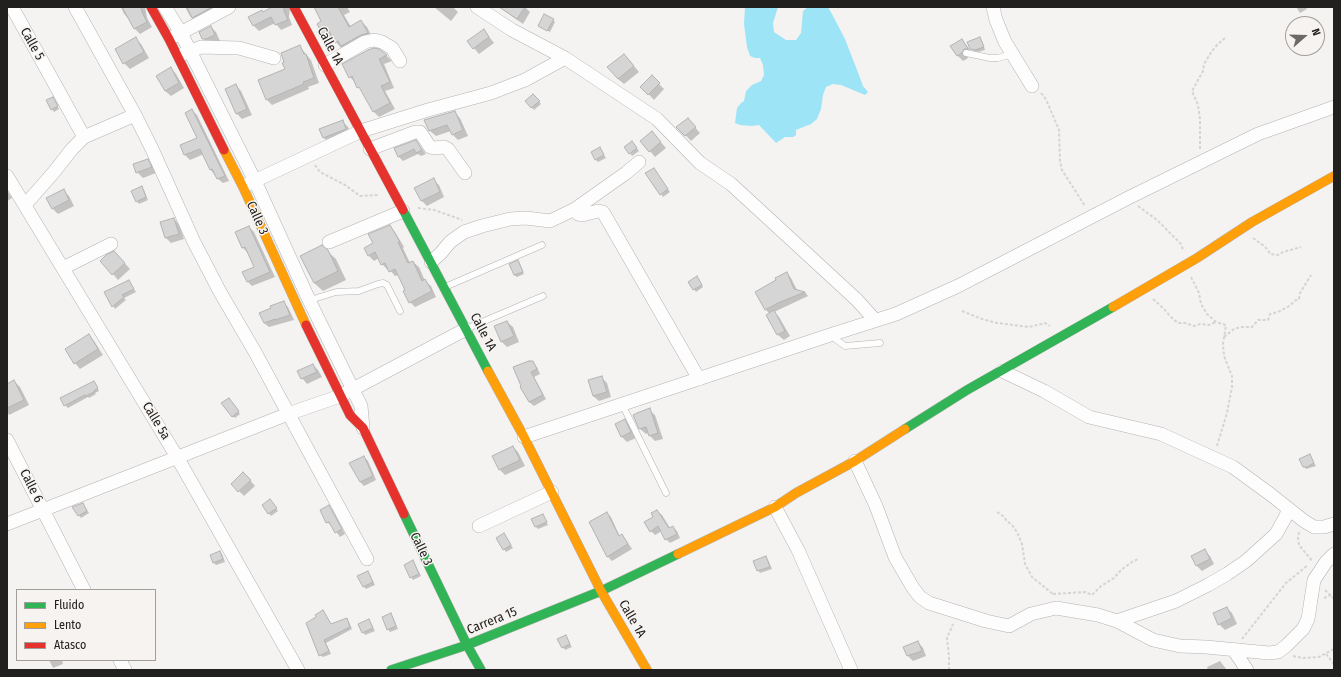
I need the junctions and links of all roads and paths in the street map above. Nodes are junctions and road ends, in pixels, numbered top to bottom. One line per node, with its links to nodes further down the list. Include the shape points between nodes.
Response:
1 (12, 7): 22 (street, Calle 5)
2 (75, 7): 20 (street)
3 (151, 7): 9 (street, Calle 3)
4 (165, 7): 9 (street, Calle 3)
5 (229, 7): 9 (street)
6 (294, 7): 17 (street, Calle 1A)
7 (477, 7): 15 (street, via 512,30)
8 (993, 7): 13 (street, via 999,30)
9 (175, 36): 12 (street, Calle 3)
10 (1225, 38): 26 (path, via 1212,51 1192,91 1200,119)
11 (966, 53): 13 (lane, via 990,58)
12 (184, 54): 14 (street, via 201,47 239,48); 30 (street, Calle 3)
13 (1012, 54): 18 (street)
14 (274, 58)
15 (565, 58): 21 (street, via 525,80); 52 (street, via 657,119 700,163 731,184 857,300)
16 (400, 61): 17 (street, via 392,48 374,40 365,42)
17 (325, 65): 21 (street, Calle 1A)
18 (1032, 86): 35 (path, via 1045,98 1059,130 1062,170)
19 (1334, 107): 26 (street, via 1258,134)
20 (135, 115): 22 (street); 64 (street, via 194,242)
21 (361, 131): 23 (street, Calle 1A); 24 (street)
22 (84, 137): 32 (street)
23 (370, 149): 27 (street, via 420,132 430,147 448,149); 33 (street, Calle 1A)
24 (311, 155): 30 (street); 33 (path, via 314,165 320,172 360,196 378,194)
25 (639, 162): 34 (street)
26 (1199, 162): 31 (street)
27 (465, 173)
28 (7, 176): 32 (street, Calle 5a)
29 (1334, 176): 37 (street, Carrera 15)
30 (249, 184): 49 (street, Calle 3)
31 (1128, 198): 35 (street); 43 (path, via 1157,220 1181,244)
32 (25, 205): 44 (street, Calle 5a)
33 (402, 209): 36 (path, via 434,210); 38 (street); 42 (street, Calle 1A)
34 (575, 209): 36 (street, via 550,221 510,219); 60 (street, via 582,215 603,212)
35 (1093, 217): 52 (street, via 958,286 896,314)
36 (475, 228): 42 (street, via 450,242)
37 (1238, 230): 41 (path, via 1250,234 1270,254 1278,255); 43 (street, Carrera 15)
38 (329, 242)
39 (111, 244): 44 (street)
40 (542, 245): 47 (lane)
41 (1301, 248)
42 (430, 262): 47 (street, Calle 1A)
43 (1186, 264): 46 (street, Carrera 15); 53 (path, via 1201,304)
44 (63, 268): 68 (street, Calle 5a)
45 (1311, 275): 57 (path, via 1299,299 1292,305 1270,314 1268,320 1258,320 1252,327 1234,329)
46 (1148, 285): 53 (path, via 1154,301 1178,323 1194,326); 55 (street, Carrera 15)
47 (444, 287): 54 (street, Calle 1A)
48 (543, 296): 54 (lane)
49 (303, 303): 50 (lane, via 336,292 359,291 383,283 387,284); 61 (street, Calle 3); 62 (street, Calle 3)
50 (400, 311)
51 (962, 311): 55 (path, via 997,323 1029,327 1045,324)
52 (875, 320): 56 (street)
53 (1216, 322): 57 (path, via 1226,325)
54 (466, 329): 61 (street); 66 (street, Calle 1A)
55 (1063, 334): 59 (street, Carrera 15)
56 (830, 335): 58 (lane, via 845,346); 60 (street)
57 (1224, 337): 69 (path, via 1224,356 1232,376 1232,387)
58 (880, 343)
59 (1002, 370): 69 (street, via 1089,417 1161,434); 70 (street, Carrera 15)
60 (700, 379): 63 (street)
61 (353, 390): 62 (street); 65 (street, Calle 3, via 361,406)
62 (340, 396): 64 (street); 65 (street, Calle 3, via 350,415)
63 (622, 404): 66 (street); 72 (lane)
64 (288, 414): 68 (street); 82 (street)
65 (363, 428): 91 (street, Calle 3)
66 (524, 437): 71 (street, Calle 1A)
67 (7, 442): 75 (street, Calle 6)
68 (177, 457): 75 (street); 99 (street, Calle 5a)
69 (1214, 457): 74 (street, via 1233,467)
70 (855, 461): 73 (street, Carrera 15); 89 (street, via 895,556 913,588 920,597 930,603)
71 (552, 492): 80 (street); 86 (street, Calle 1A)
72 (666, 493)
73 (775, 507): 86 (street, Carrera 15); 103 (street, via 798,550)
74 (1288, 509): 77 (street); 90 (street, via 1276,534 1227,574 1176,601)
75 (43, 510): 78 (street); 85 (street, Calle 6)
76 (997, 512): 87 (path, via 1017,532 1025,564 1032,577)
77 (1304, 521): 79 (street, via 1314,527); 84 (path, via 1298,538 1299,545)
78 (7, 524)
79 (1334, 524)
80 (479, 526)
81 (1334, 554): 84 (street, via 1326,562)
82 (366, 559)
83 (1138, 560): 87 (path, via 1121,570 1092,595 1085,592)
84 (1317, 565): 92 (path, via 1286,583); 94 (street, via 1308,618 1303,629)
85 (83, 589)
86 (602, 591): 91 (street, Carrera 15); 102 (street, Calle 1A)
87 (1053, 594): 88 (path, via 1057,599)
88 (1056, 608): 89 (street, via 1030,614 1009,626); 90 (street)
89 (961, 613): 104 (path, via 946,638 950,657)
90 (1117, 621): 92 (street, via 1153,640 1180,646)
91 (467, 644): 100 (street, Carrera 15); 101 (street, Calle 3)
92 (1234, 648): 94 (street); 105 (street)
93 (1334, 649): 95 (path)
94 (1278, 652): 95 (path, via 1302,658)
95 (1326, 654): 97 (path)
96 (120, 661): 98 (street)
97 (1334, 664)
98 (125, 670)
99 (298, 670)
100 (391, 670)
101 (481, 670)
102 (647, 670)
103 (852, 670)
104 (949, 670)
105 (1247, 670)

